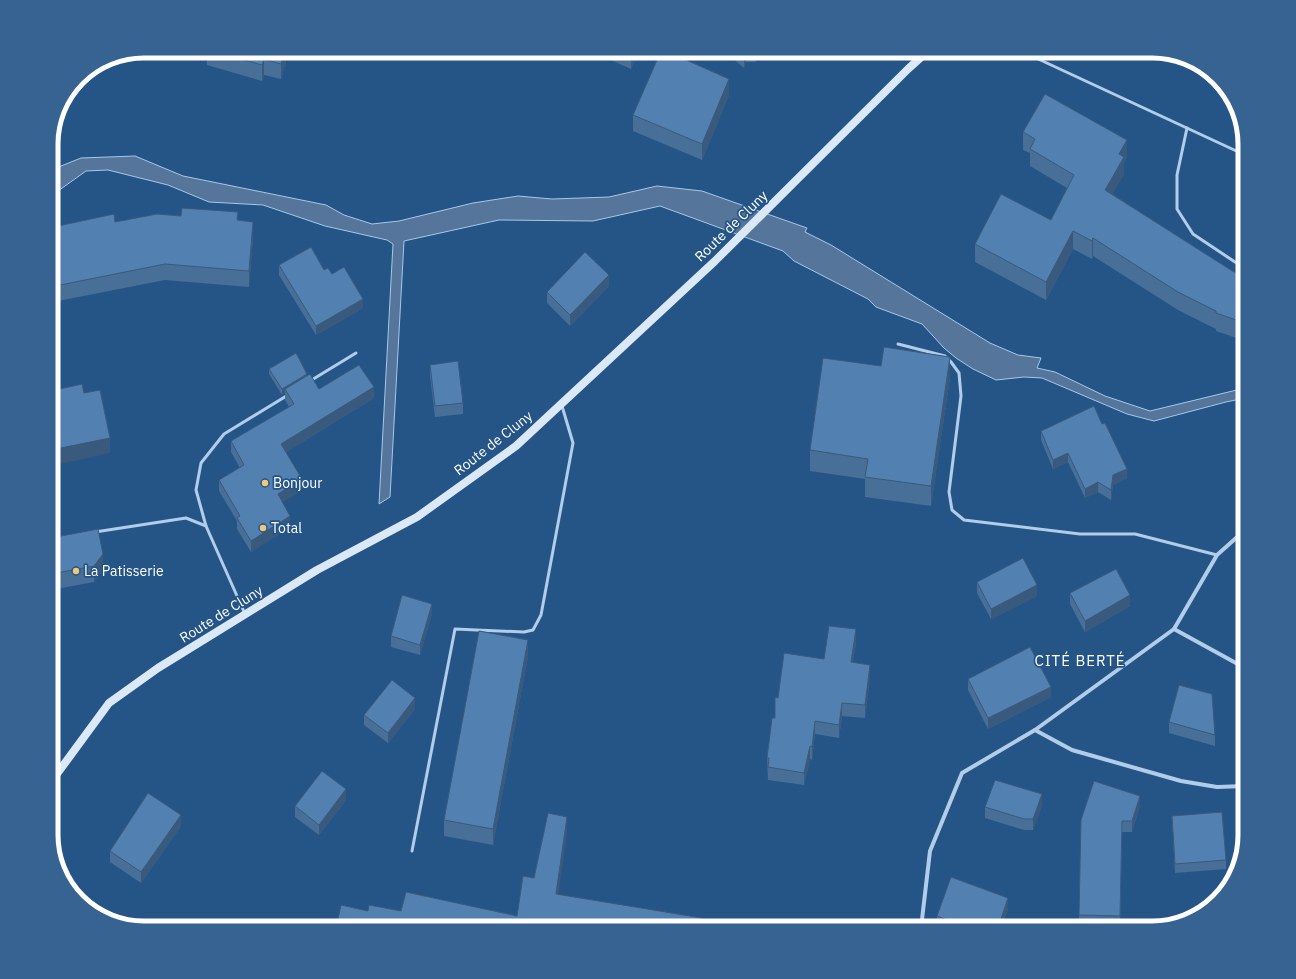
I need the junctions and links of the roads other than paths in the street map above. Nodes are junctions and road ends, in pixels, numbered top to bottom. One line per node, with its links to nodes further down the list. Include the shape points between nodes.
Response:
1 (920, 58): 10 (main road, Route de Cluny, via 714,261)
2 (1036, 58): 3 (lane)
3 (1187, 128): 4 (lane); 5 (lane, via 1177,175 1177,209 1193,234)
4 (1238, 153)
5 (1238, 263)
6 (898, 344): 14 (lane, via 945,356 959,373 961,396 949,492 952,510 964,520 1080,534 1135,534)
7 (356, 353): 8 (lane)
8 (303, 385)
9 (290, 394): 11 (lane, via 224,434 202,463 196,490)
10 (561, 404): 15 (main road, Route de Cluny, via 516,446 417,517 318,570); 21 (lane, via 573,443 541,615 533,630 524,632 455,629)
11 (206, 526): 12 (lane, via 186,518); 15 (lane)
12 (89, 533)
13 (1238, 536): 14 (street)
14 (1218, 555): 16 (street)
15 (246, 614): 19 (main road, Route de Cluny, via 158,668 109,703)
16 (1174, 629): 17 (street); 18 (street)
17 (1238, 664)
18 (1035, 730): 20 (street, via 1072,750 1181,781 1217,787); 22 (street, via 962,773 930,851)
19 (58, 772)
20 (1238, 786)
21 (412, 851)
22 (922, 921)

